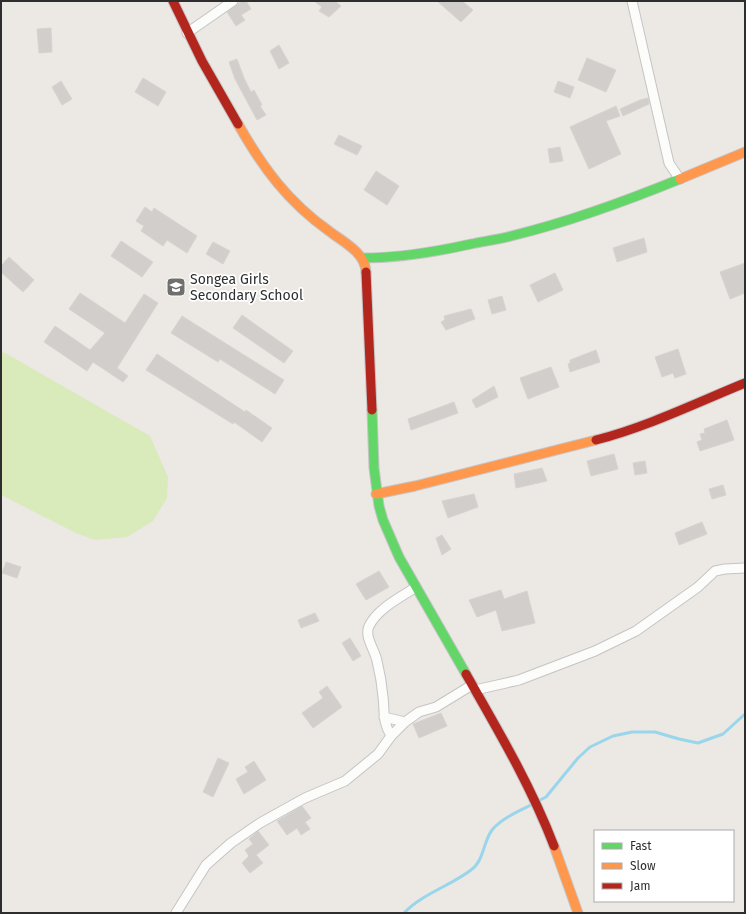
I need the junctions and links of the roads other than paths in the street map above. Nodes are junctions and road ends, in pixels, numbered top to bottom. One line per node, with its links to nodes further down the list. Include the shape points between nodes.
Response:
1 (172, 1): 4 (street)
2 (233, 1): 4 (street)
3 (632, 1): 6 (street, via 669,163)
4 (187, 33): 7 (street, via 268,174 323,227)
5 (745, 152): 6 (street)
6 (679, 178): 7 (street, via 625,201 516,235 439,251 387,258)
7 (362, 258): 9 (street, via 366,265)
8 (745, 383): 9 (street, via 615,435)
9 (376, 494): 11 (street, via 383,520)
10 (745, 568): 12 (street, via 716,571 636,631 595,651 518,680)
11 (416, 587): 12 (street); 13 (street, via 377,615 369,626 368,632 377,660 384,698)
12 (473, 688): 14 (street, via 436,707 419,712); 17 (street, via 520,770 545,823)
13 (384, 717): 14 (street); 15 (street)
14 (405, 722): 15 (street)
15 (391, 736): 16 (street, via 378,754 345,781 305,798 260,823 231,843 206,865)
16 (176, 913)
17 (578, 913)

